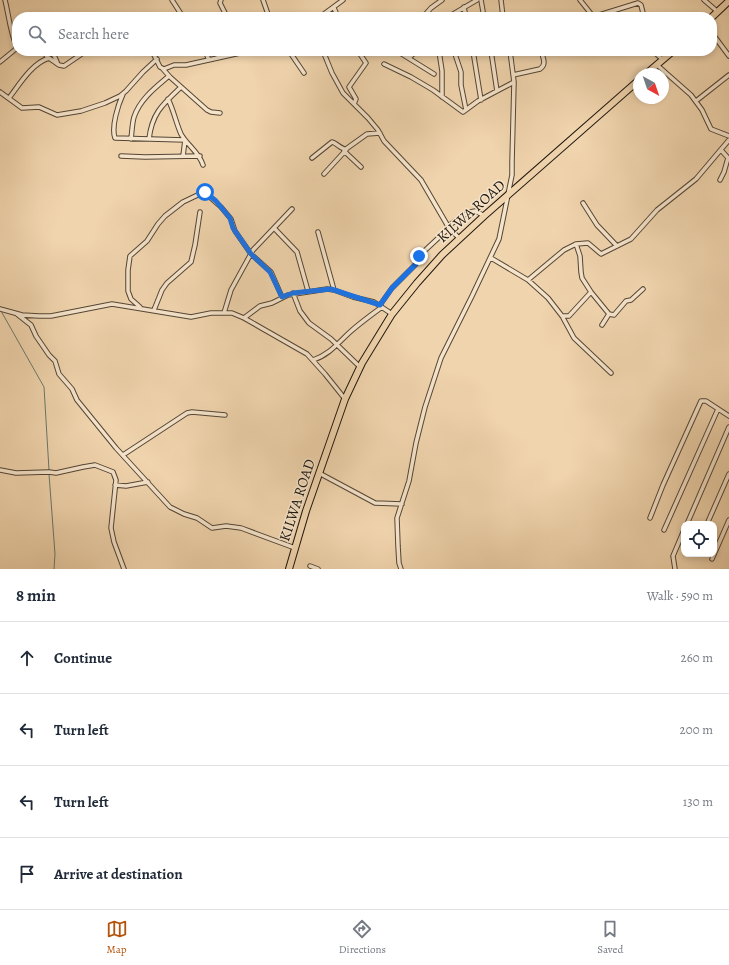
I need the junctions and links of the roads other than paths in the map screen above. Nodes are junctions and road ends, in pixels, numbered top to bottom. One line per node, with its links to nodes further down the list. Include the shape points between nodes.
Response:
1 (6, 0): 29 (street)
2 (172, 0): 15 (street)
3 (221, 0): 16 (street)
4 (263, 0): 17 (street)
5 (343, 0): 14 (street)
6 (442, 0): 20 (street)
7 (477, 0): 13 (street)
8 (481, 0): 23 (street)
9 (501, 0): 24 (street)
10 (580, 0): 25 (street)
11 (704, 0): 28 (street)
12 (729, 1): 28 (highway)
13 (464, 7): 21 (street); 22 (street)
14 (334, 8): 18 (street); 19 (street)
15 (180, 12)
16 (224, 12)
17 (267, 12)
18 (328, 12)
19 (336, 12)
20 (427, 12)
21 (456, 12)
22 (465, 12)
23 (483, 12)
24 (503, 12)
25 (590, 12)
26 (609, 12): 27 (street, via 638,3 641,4)
27 (643, 12)
28 (718, 12)
29 (12, 36)
30 (717, 40): 50 (street)
31 (12, 52): 57 (street)
32 (53, 56): 59 (street)
33 (79, 56): 59 (street, via 66,65)
34 (155, 56): 54 (street)
35 (207, 56): 55 (street)
36 (219, 56): 52 (street)
37 (226, 56): 52 (street)
38 (292, 56): 63 (street)
39 (325, 56): 79 (street, via 342,90)
40 (361, 56): 79 (street, via 366,63 349,87 356,99)
41 (406, 56): 53 (street)
42 (440, 56): 74 (street)
43 (456, 56): 80 (street, via 461,72)
44 (474, 56): 77 (street)
45 (492, 56): 71 (street)
46 (511, 56): 65 (street)
47 (542, 56): 65 (street, via 544,62 540,69)
48 (659, 56): 56 (street)
49 (667, 56): 56 (highway)
50 (729, 56)
51 (48, 58): 59 (street); 75 (street, via 33,69)
52 (217, 58): 55 (street)
53 (409, 58): 64 (street)
54 (157, 59): 61 (street); 73 (street)
55 (209, 60): 61 (street)
56 (663, 60): 60 (highway)
57 (0, 62)
58 (384, 64): 74 (street, via 411,77)
59 (59, 65)
60 (657, 65): 62 (highway); 78 (street)
61 (162, 68): 67 (street)
62 (653, 68)
63 (304, 73)
64 (434, 74)
65 (513, 75): 68 (street)
66 (729, 75): 78 (street)
67 (169, 76): 70 (street); 84 (street, via 139,107 134,118)
68 (514, 82): 71 (street); 99 (street, via 512,162)
69 (633, 85): 99 (highway, KILWA ROAD)
70 (181, 87): 76 (street); 81 (street, via 206,110)
71 (497, 91): 77 (street)
72 (0, 92): 75 (street)
73 (124, 93): 75 (street, via 87,109 57,115 39,107 22,108); 84 (street, via 116,114 114,137)
74 (442, 97): 80 (street, via 462,112)
75 (9, 98)
76 (168, 99): 85 (street, via 155,114); 86 (street)
77 (481, 100): 80 (street)
78 (696, 101): 83 (street, via 711,129)
79 (354, 104): 82 (street)
80 (466, 110)
81 (220, 114)
82 (380, 133): 88 (street, via 367,134); 104 (street, via 384,141 421,180)
83 (729, 136)
84 (131, 139): 85 (street)
85 (149, 139): 86 (street)
86 (185, 140): 91 (street); 92 (street)
87 (729, 140): 89 (street)
88 (346, 150): 93 (street, via 332,142); 96 (street); 97 (street)
89 (721, 150): 94 (street); 109 (street, via 696,179 657,210 631,239)
90 (121, 156): 91 (street)
91 (183, 156): 92 (street)
92 (200, 156): 95 (street)
93 (312, 158)
94 (728, 159): 98 (street)
95 (203, 164)
96 (361, 166)
97 (324, 174)
98 (720, 180)
99 (507, 197): 103 (highway, KILWA ROAD); 111 (street, via 499,238)
100 (583, 203): 109 (street, via 597,225)
101 (292, 209): 105 (street)
102 (200, 212): 122 (street, via 191,262 165,286)
103 (484, 216): 104 (street, via 476,211 465,214); 107 (highway, KILWA ROAD)
104 (448, 227): 107 (street); 119 (street, via 419,256 416,264 392,288)
105 (274, 228): 110 (street); 115 (street, via 297,252)
106 (318, 232): 114 (street)
107 (460, 238): 125 (highway, KILWA ROAD, via 427,271)
108 (576, 244): 109 (street, via 588,243 601,254); 112 (street, via 561,252); 116 (street, via 580,256 581,277)
109 (617, 246)
110 (251, 254): 118 (street, via 270,272); 120 (street, via 221,207 205,192 197,195 164,216 147,241 130,256 128,291 131,299); 123 (street, via 231,290)
111 (491, 258): 112 (street); 145 (street, via 437,368)
112 (528, 280): 127 (street, via 548,298)
113 (643, 289): 126 (street, via 631,300 626,301 614,315)
114 (334, 290): 115 (street); 119 (street)
115 (308, 291): 117 (street)
116 (591, 292): 126 (street); 127 (street, via 569,316)
117 (293, 293): 118 (street); 130 (street, via 309,323)
118 (282, 297): 128 (street, via 260,306)
119 (381, 306): 125 (street); 130 (street)
120 (142, 308): 122 (street); 124 (street, via 112,304 51,316)
121 (0, 309): 124 (street)
122 (154, 310): 123 (street, via 191,317)
123 (224, 312): 128 (street)
124 (17, 314): 139 (street, via 31,325 76,399)
125 (392, 314): 132 (highway, KILWA ROAD)
126 (609, 314): 129 (street)
127 (562, 316): 133 (street, via 574,338)
128 (244, 318): 131 (street, via 307,354)
129 (602, 325)
130 (337, 345): 131 (street, via 320,358); 132 (street)
131 (313, 360): 134 (street)
132 (360, 367): 134 (highway, KILWA ROAD)
133 (611, 373)
134 (345, 399): 141 (highway, KILWA ROAD)
135 (718, 408): 137 (street); 146 (street, via 701,401); 150 (street)
136 (225, 415): 139 (street, via 186,413)
137 (729, 416)
138 (729, 427): 148 (street)
139 (123, 455): 143 (street)
140 (0, 470): 144 (street, via 16,473 59,473 95,466 113,472)
141 (319, 474): 145 (street, via 375,503); 152 (highway, KILWA ROAD)
142 (729, 474): 149 (street)
143 (148, 482): 144 (street); 152 (street, via 171,509 197,518 211,528 241,528)
144 (115, 485): 155 (street, via 111,528)
145 (402, 504): 158 (street, via 397,523)
146 (650, 518)
147 (729, 520): 153 (street)
148 (688, 521)
149 (708, 521)
150 (664, 530)
151 (681, 537): 159 (street, via 673,556)
152 (295, 548): 156 (highway, KILWA ROAD)
153 (712, 559)
154 (310, 566): 157 (street)
155 (124, 569)
156 (289, 569)
157 (318, 569)
158 (401, 569)
159 (675, 569)

